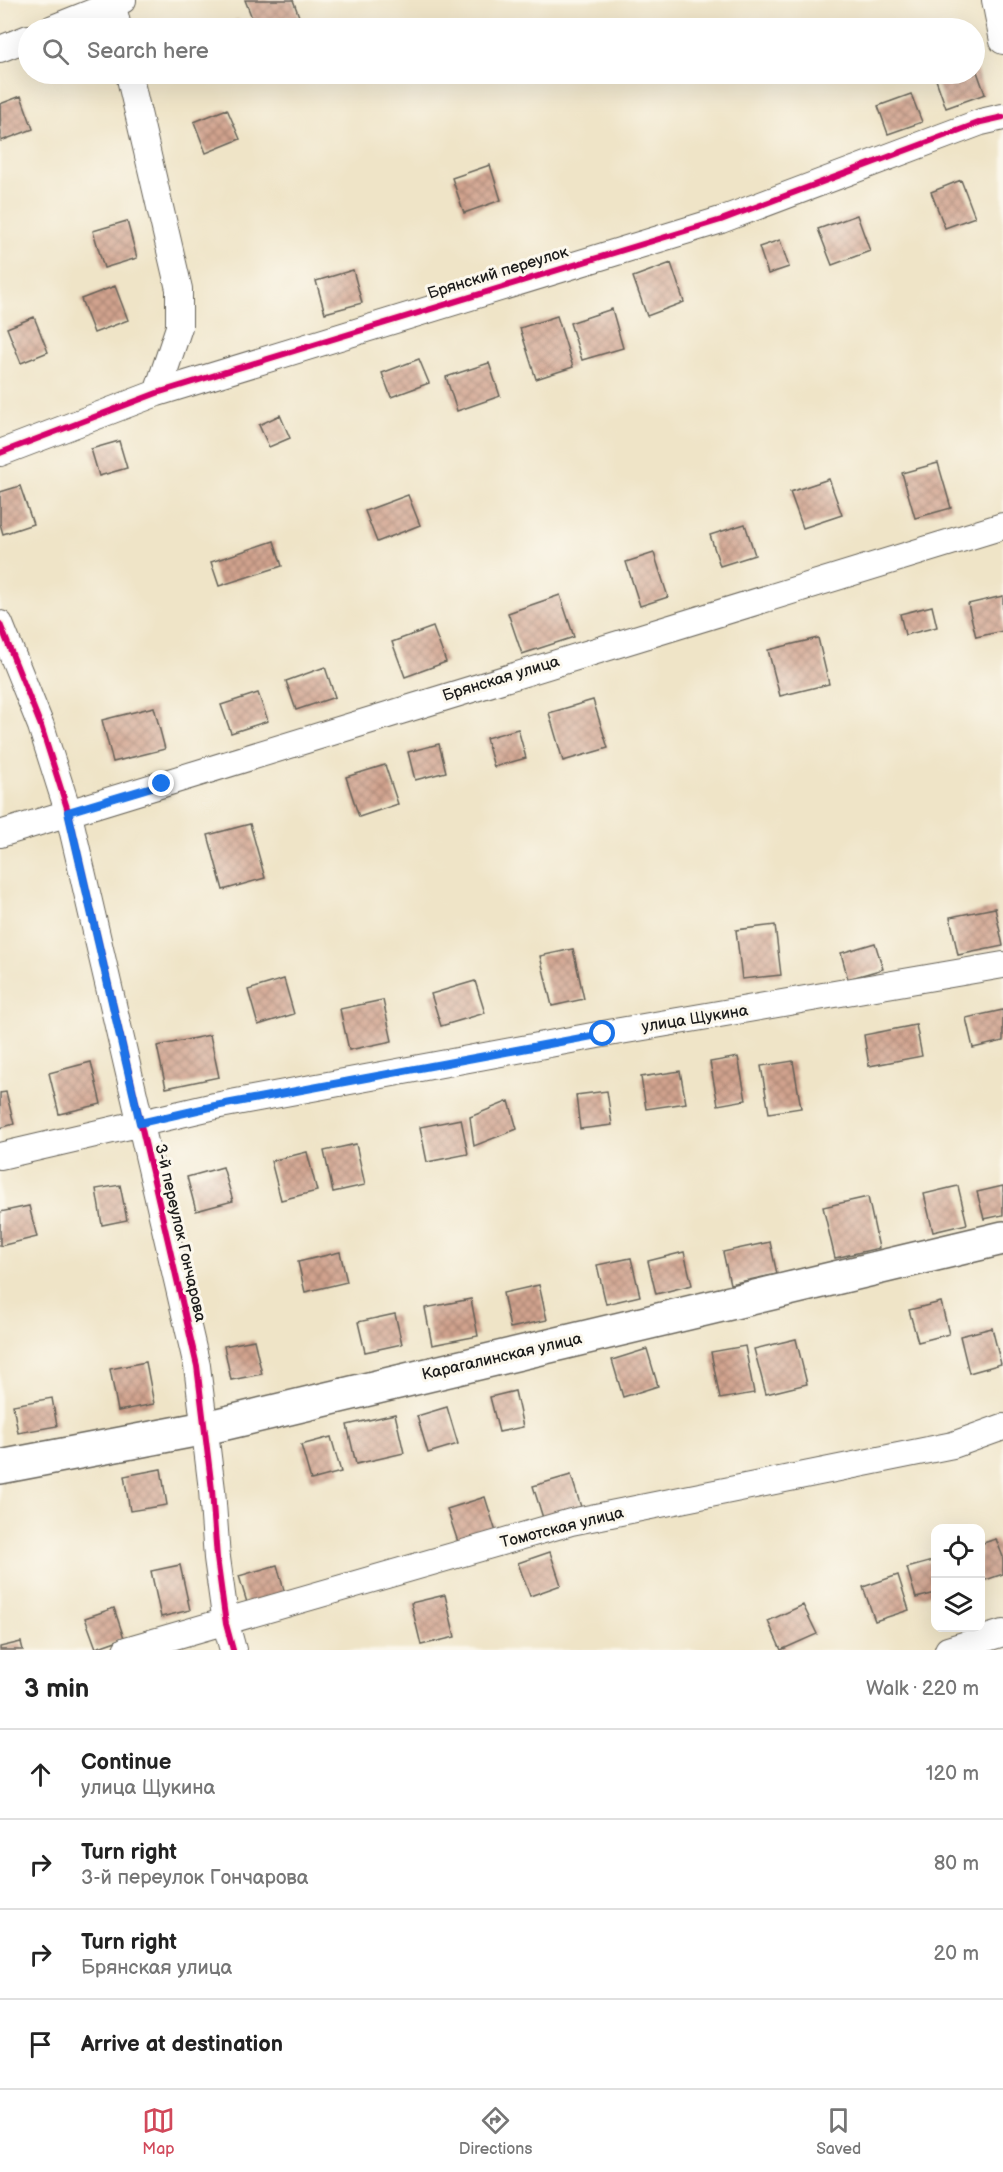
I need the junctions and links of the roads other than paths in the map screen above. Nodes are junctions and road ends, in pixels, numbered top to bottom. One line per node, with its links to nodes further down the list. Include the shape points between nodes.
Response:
1 (995, 0): 4 (street)
2 (118, 11): 3 (street)
3 (91, 18)
4 (1003, 40)
5 (18, 42): 6 (street)
6 (0, 49)
7 (131, 84): 9 (street, via 179,289 179,327)
8 (1003, 117): 9 (street, Брянский переулок, via 720,220)
9 (157, 393): 10 (street, Брянский переулок)
10 (0, 453)
11 (1003, 526): 13 (street, Брянская улица)
12 (0, 624): 13 (street, 3-й переулок Гончарова, via 41,726)
13 (68, 812): 14 (street, Брянская улица); 16 (street, 3-й переулок Гончарова)
14 (0, 834)
15 (1003, 965): 16 (street, улица Щукина, via 603,1034)
16 (140, 1123): 17 (street, улица Щукина); 20 (street, 3-й переулок Гончарова, via 196,1366)
17 (0, 1155)
18 (1003, 1239): 20 (street, Карагалинская улица)
19 (1003, 1427): 22 (street, Томотская улица, via 953,1445 571,1522)
20 (205, 1428): 21 (street, Карагалинская улица); 22 (street, 3-й переулок Гончарова)
21 (0, 1467)
22 (226, 1624): 24 (street, Томотская улица); 25 (street, 3-й переулок Гончарова)
23 (1003, 1633): 26 (street)
24 (126, 1650)
25 (233, 1650)
26 (948, 1650)

